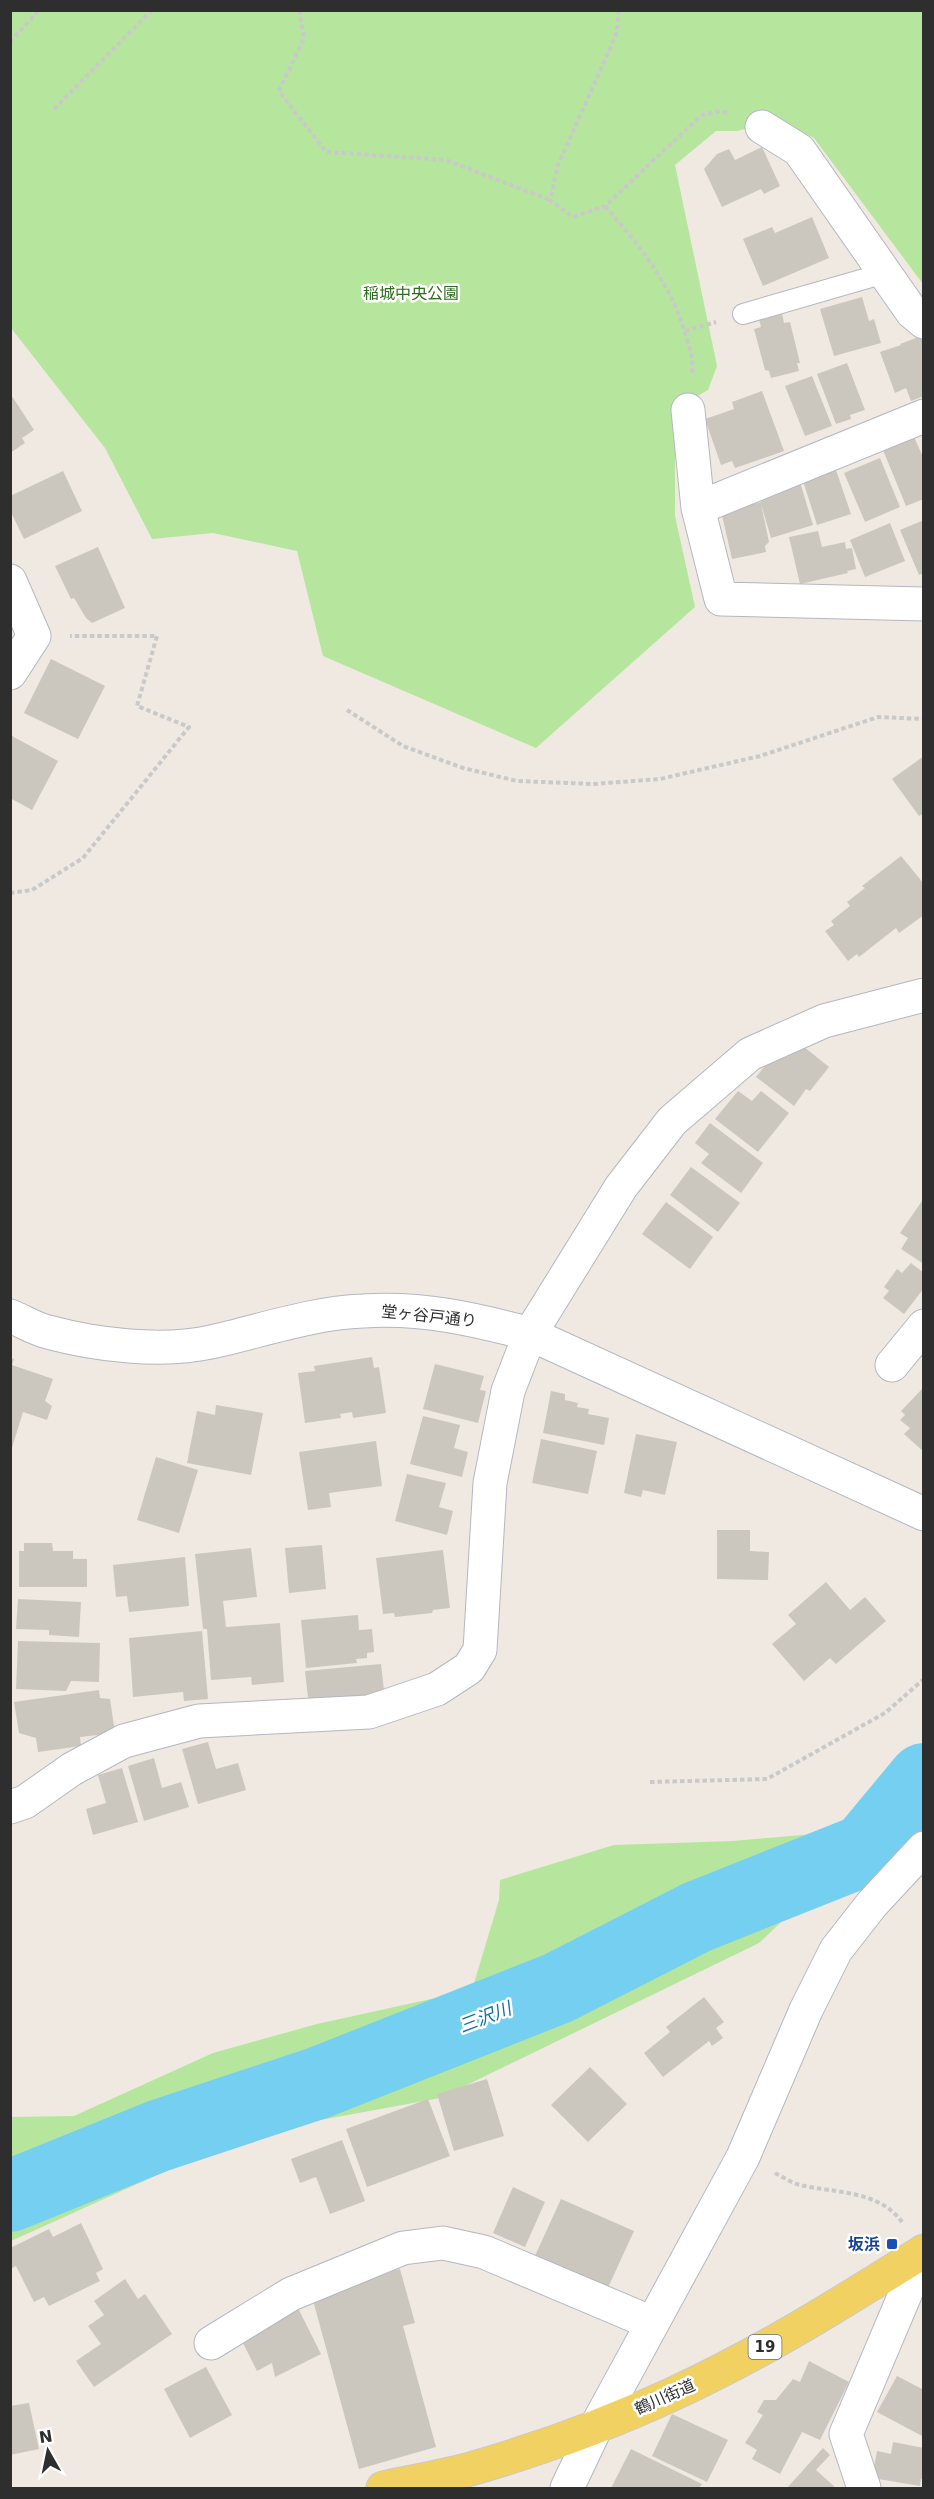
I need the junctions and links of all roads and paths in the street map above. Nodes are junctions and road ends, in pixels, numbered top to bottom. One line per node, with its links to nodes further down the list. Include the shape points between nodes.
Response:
1 (39, 10): 5 (path)
2 (152, 10): 6 (path)
3 (299, 10): 8 (path, via 304,38 279,91 326,152 446,160)
4 (619, 10): 8 (path, via 616,35 558,165)
5 (10, 42)
6 (54, 109)
7 (762, 127): 9 (path, via 720,111 702,116); 10 (street, via 799,150)
8 (550, 200): 9 (path, via 573,217)
9 (605, 206): 13 (path, via 657,270 679,311 693,361)
10 (885, 273): 11 (lane); 12 (street, via 912,312)
11 (743, 314)
12 (924, 322)
13 (688, 410): 15 (street)
14 (924, 416): 15 (street)
15 (698, 508): 17 (street, via 721,599)
16 (10, 581): 18 (street)
17 (924, 604)
18 (34, 636): 19 (street); 22 (path, via 157,636 137,706 189,727 83,858 32,890)
19 (10, 673)
20 (347, 710): 21 (path, via 403,746 463,768 517,781 593,784 660,779 760,756 878,717)
21 (924, 719)
22 (10, 893)
23 (924, 995): 26 (street, via 824,1021 750,1054 672,1121 621,1187)
24 (10, 1316): 26 (street, 堂ヶ谷戸通り, via 46,1332 114,1344 166,1346 208,1343 310,1318 362,1311 464,1317)
25 (924, 1326): 27 (street)
26 (530, 1334): 28 (street, 堂ヶ谷戸通り); 31 (street, via 508,1391 490,1483 480,1650 469,1668 437,1689 369,1712 199,1721 124,1741)
27 (892, 1365)
28 (924, 1514)
29 (924, 1679): 30 (path, via 885,1713 767,1779)
30 (650, 1782)
31 (10, 1808)
32 (924, 1848): 33 (street, via 836,1950)
33 (743, 2157): 34 (path, via 797,2185 868,2197 898,2216); 35 (street)
34 (923, 2252): 37 (main road, 鶴川街道 / 19, via 772,2343 675,2394); 40 (street, via 846,2434)
35 (652, 2323): 36 (street, via 484,2252 443,2243 403,2248 291,2294); 37 (street)
36 (211, 2343)
37 (597, 2426): 38 (main road, 鶴川街道 / 19, via 466,2470); 39 (street)
38 (383, 2488)
39 (567, 2488)
40 (864, 2488)

